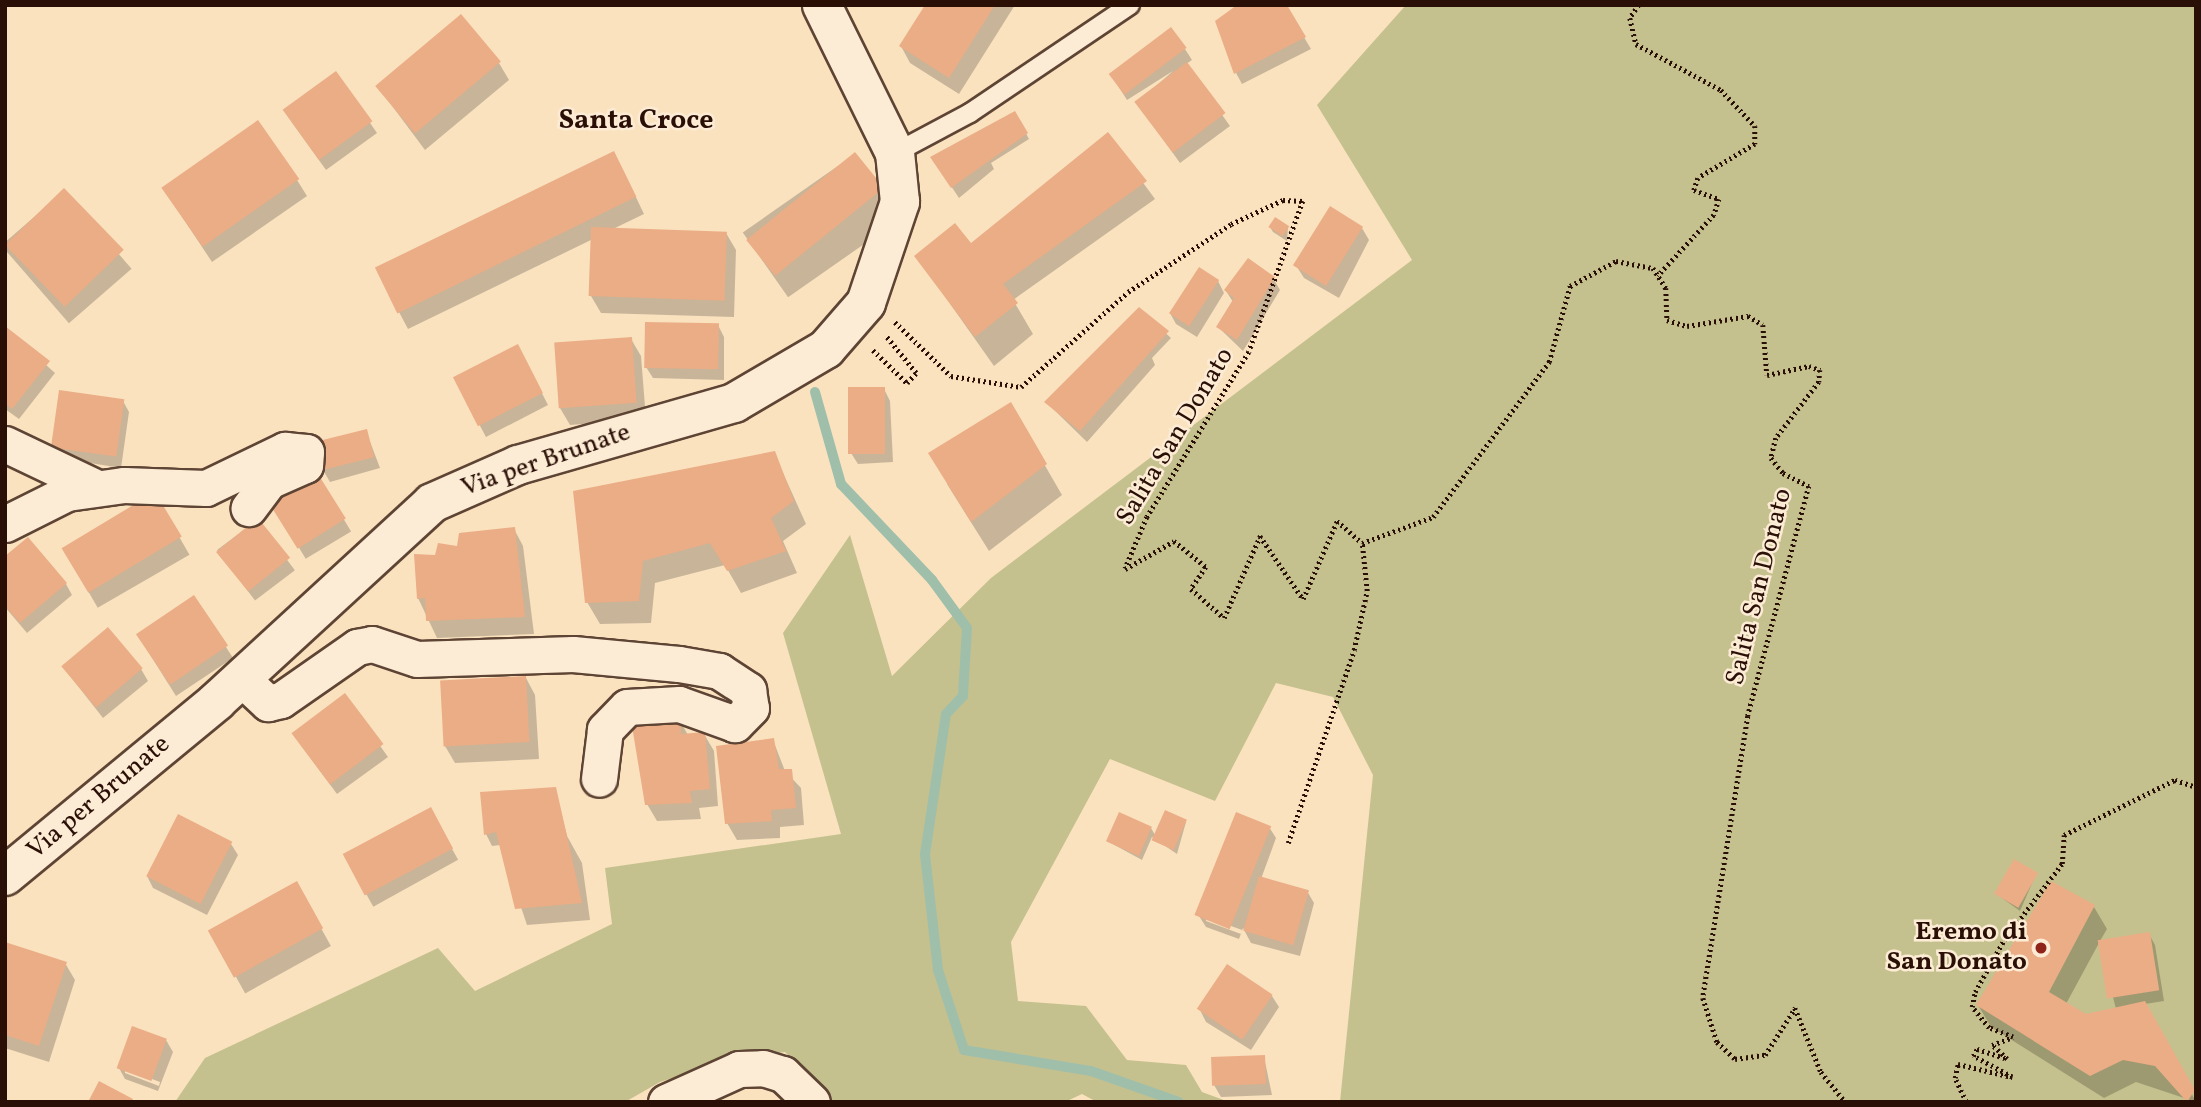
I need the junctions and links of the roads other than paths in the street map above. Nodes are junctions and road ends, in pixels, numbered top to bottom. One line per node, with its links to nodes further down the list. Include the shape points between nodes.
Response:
1 (1130, 5): 3 (lane, via 970,113)
2 (824, 6): 3 (street)
3 (895, 153): 8 (street, Via per Brunate, via 900,202 890,244 866,303 826,349 734,404 518,465 432,503)
4 (5, 444): 5 (street)
5 (96, 487): 6 (street, via 206,488 285,450 306,452 305,465 269,481); 7 (street, via 67,493)
6 (249, 508)
7 (5, 524)
8 (241, 678): 9 (street, via 268,703 281,700 356,647 372,644 417,659 573,654 679,664 719,671 748,690 751,708 735,724 679,704 627,707 605,730); 10 (street, Via per Brunate)
9 (599, 779)
10 (5, 876)
11 (666, 1102): 12 (street, via 739,1069 763,1068 783,1074)
12 (812, 1102)

